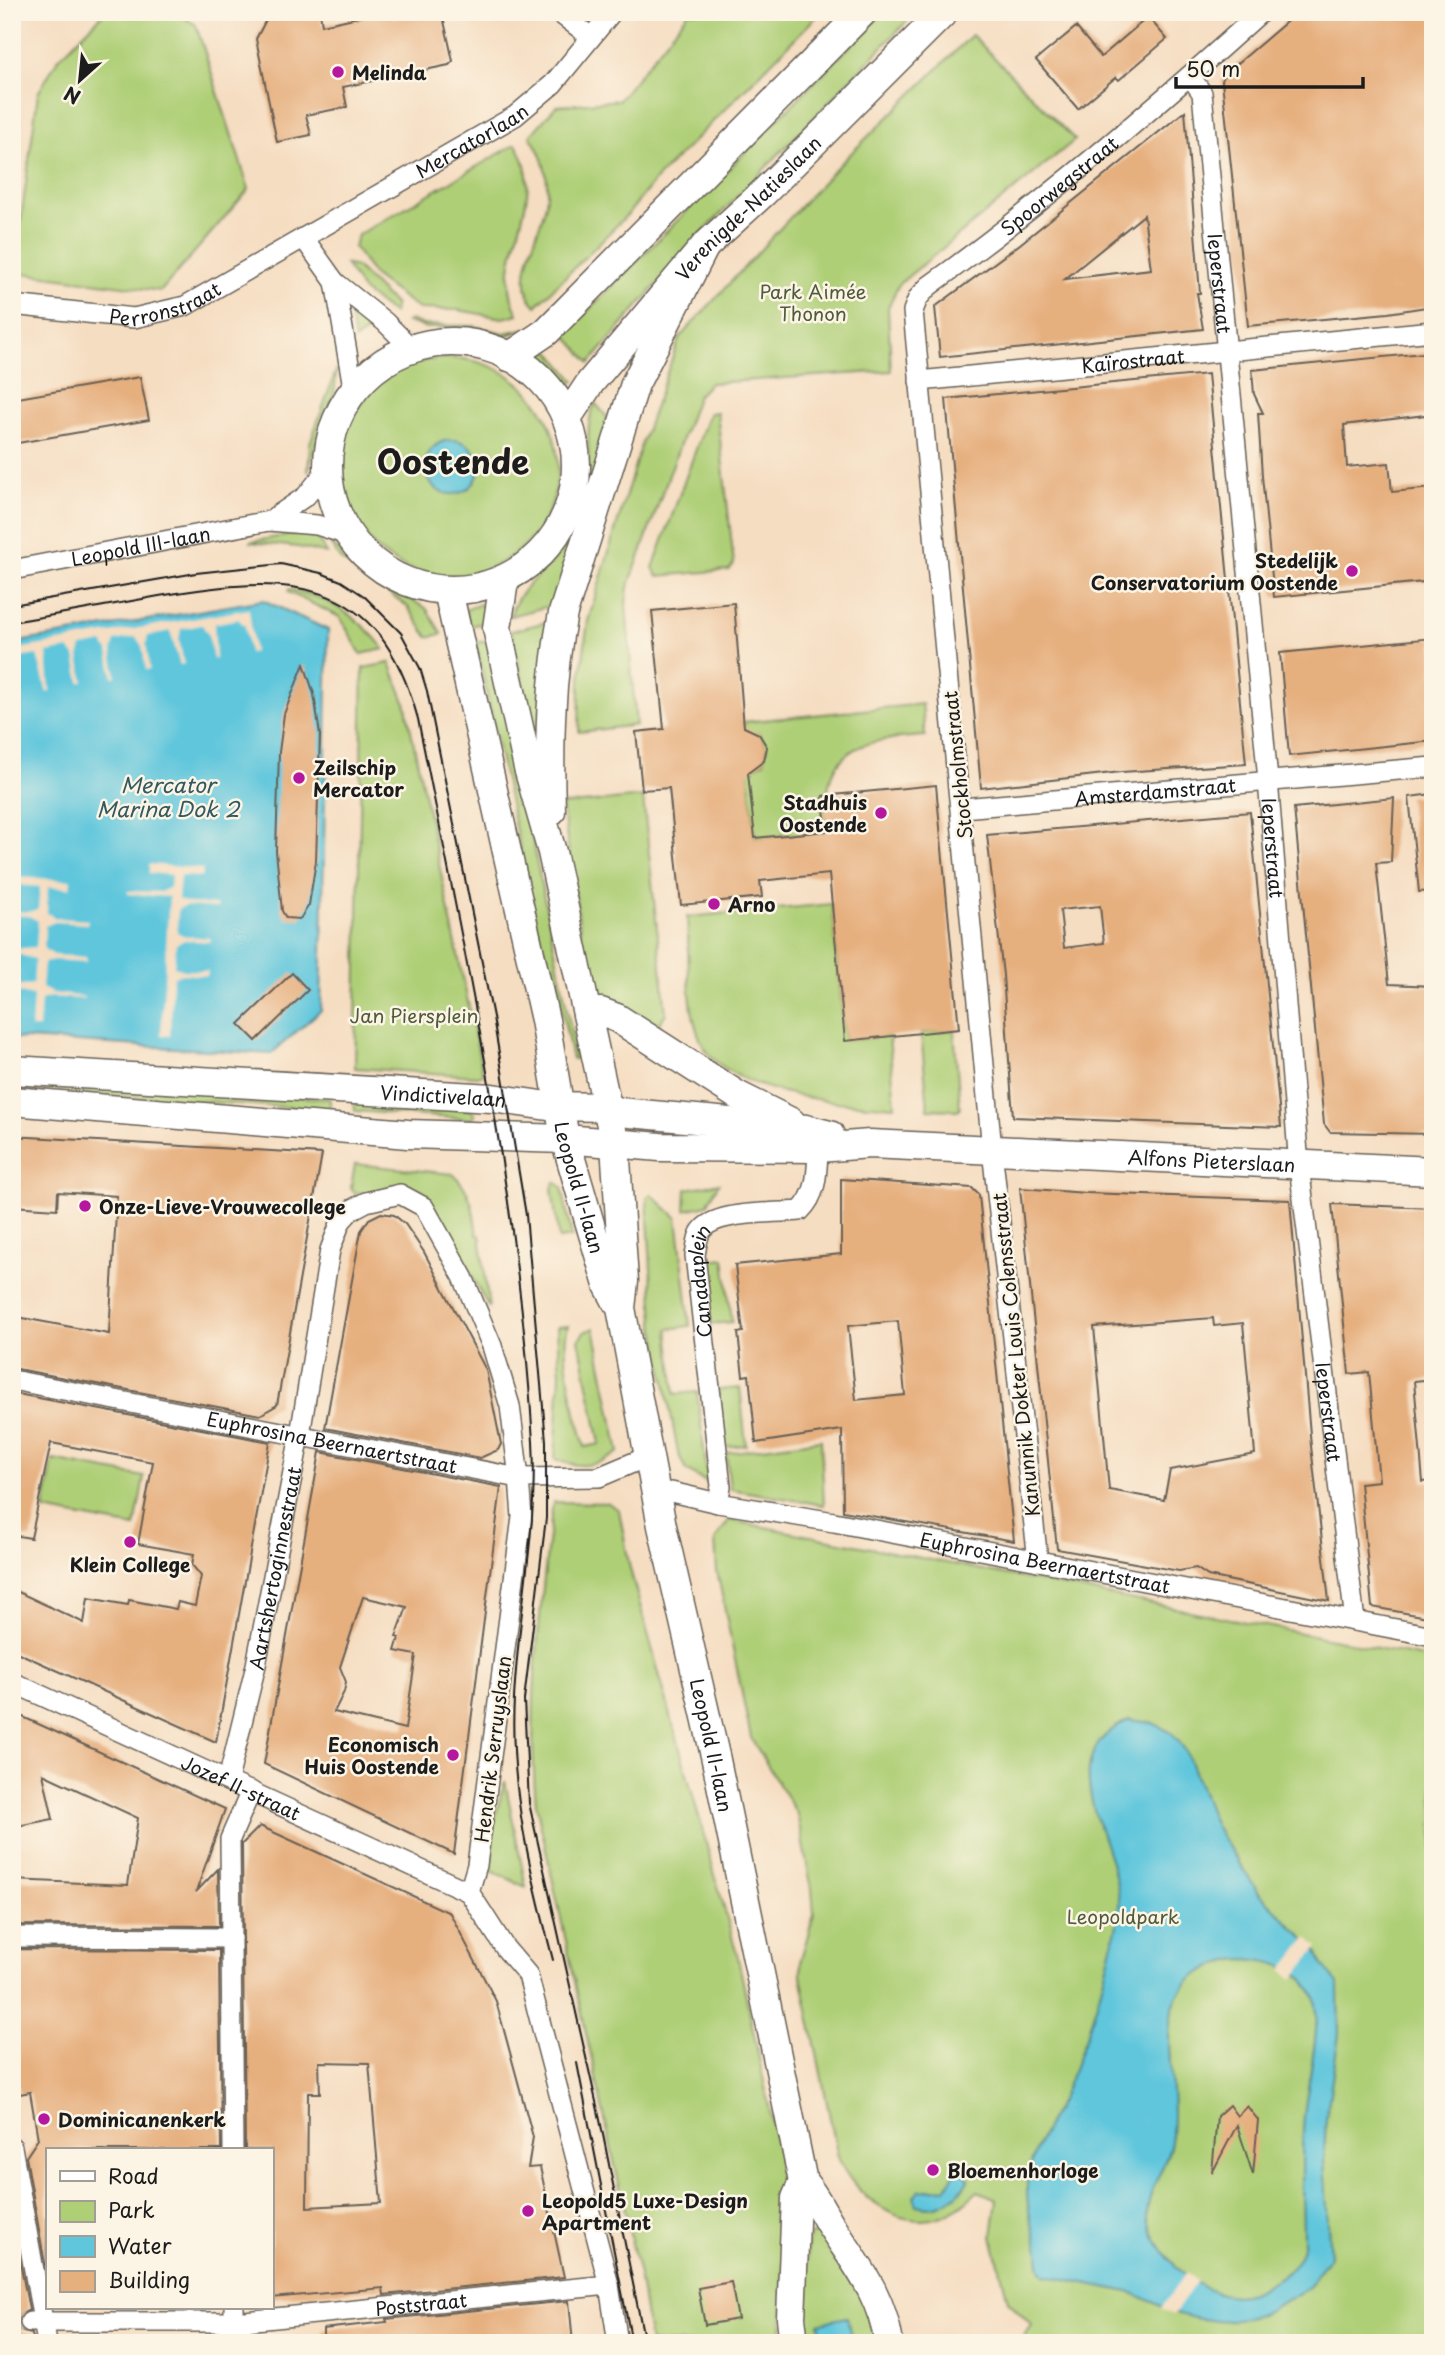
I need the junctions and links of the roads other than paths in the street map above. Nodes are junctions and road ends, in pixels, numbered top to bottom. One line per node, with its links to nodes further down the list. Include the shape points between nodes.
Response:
1 (558, 12): 6 (street)
2 (612, 12): 6 (street, Mercatorlaan)
3 (863, 12): 15 (street, via 546,332)
4 (944, 12): 9 (street, Verenigde-Natieslaan)
5 (1261, 12): 7 (street, Spoorwegstraat)
6 (591, 37): 8 (street, Mercatorlaan, via 553,84 515,116)
7 (1190, 76): 14 (street, Ieperstraat, via 1202,93); 16 (street, Spoorwegstraat, via 918,298 913,327)
8 (305, 240): 10 (street); 11 (street, Perronstraat, via 185,306 149,317)
9 (705, 246): 18 (street, Verenigde-Natieslaan, via 590,383); 28 (street, via 635,384 563,613 548,737)
10 (335, 282): 13 (street); 17 (street)
11 (12, 305)
12 (1433, 331): 14 (street, Kaïrostraat)
13 (409, 346): 15 (street, via 440,342 479,345); 17 (street)
14 (1227, 349): 16 (street, Kaïrostraat); 26 (street, Ieperstraat)
15 (509, 356): 18 (street, via 535,373)
16 (919, 381): 27 (street, Stockholmstraat)
17 (353, 387): 19 (street, via 330,432)
18 (567, 418): 23 (street, via 575,457 575,488 566,516 551,542 530,564)
19 (326, 471): 20 (street, Leopold III-laan, via 306,496); 21 (street, via 333,504)
20 (269, 522): 21 (street, Leopold III-laan, via 317,525); 22 (street, Leopold III-laan)
21 (348, 535): 24 (street, via 375,564 410,583)
22 (12, 570)
23 (504, 581): 24 (street, via 475,590); 28 (street, via 497,628)
24 (448, 591): 32 (street, via 545,1020)
25 (1433, 767): 26 (street, Amsterdamstraat)
26 (1268, 780): 27 (street, Amsterdamstraat); 38 (street, Ieperstraat)
27 (962, 808): 37 (street, Stockholmstraat)
28 (552, 852): 29 (street)
29 (587, 1013): 33 (street); 34 (street, via 617,1018)
30 (12, 1070): 32 (street, Vindictivelaan)
31 (12, 1101): 35 (street, Vindictivelaan, via 408,1134)
32 (559, 1105): 33 (street, Vindictivelaan); 35 (street, Leopold II-laan)
33 (608, 1107): 34 (street, Vindictivelaan); 36 (street, Leopold II-laan)
34 (812, 1138): 36 (street, Vindictivelaan); 37 (street, Vindictivelaan); 47 (street, Canadaplein, via 816,1184 809,1203 800,1211 722,1218 702,1230 698,1241 695,1255 721,1486)
35 (565, 1139): 36 (street, Vindictivelaan); 41 (street, Leopold II-laan, via 608,1285)
36 (615, 1144): 41 (street, Leopold II-laan, via 624,1281)
37 (992, 1150): 38 (street, Alfons Pieterslaan); 48 (street, Kanunnik Dokter Louis Colensstraat)
38 (1298, 1166): 39 (street, Alfons Pieterslaan); 49 (street, Ieperstraat)
39 (1433, 1171)
40 (366, 1202): 43 (street, Aartshertoginnestraat, via 341,1221 330,1250); 45 (street, Hendrik Serruyslaan, via 400,1194 424,1207 432,1219 492,1346 510,1406)
41 (621, 1308): 44 (street, Leopold II-laan)
42 (12, 1380): 43 (street, Euphrosina Beernaertstraat)
43 (300, 1435): 45 (street, Euphrosina Beernaertstraat); 52 (street, Aartshertoginnestraat, via 256,1665)
44 (649, 1456): 45 (street, Euphrosina Beernaertstraat, via 599,1477); 46 (street, Leopold II-laan)
45 (519, 1478): 54 (street, Hendrik Serruyslaan, via 520,1531 477,1865)
46 (656, 1495): 47 (street, Euphrosina Beernaertstraat, via 671,1492); 59 (street, Leopold II-laan)
47 (718, 1503): 48 (street, Euphrosina Beernaertstraat)
48 (1038, 1561): 49 (street, Euphrosina Beernaertstraat)
49 (1355, 1621): 50 (street, Euphrosina Beernaertstraat)
50 (1433, 1636)
51 (12, 1682): 52 (street, Jozef II-straat)
52 (228, 1780): 53 (street, Jozef II-straat)
53 (251, 1791): 54 (street, Jozef II-straat); 56 (street, via 230,1839)
54 (469, 1892): 60 (street, via 528,1975)
55 (12, 1937): 56 (street)
56 (231, 1938): 58 (street)
57 (12, 2147): 62 (street)
58 (233, 2148)
59 (803, 2182): 66 (street, Leopold II-laan, via 796,2198); 67 (street, Leopold II-laan, via 861,2267 874,2292)
60 (609, 2285): 61 (street, Poststraat); 65 (street)
61 (234, 2315): 62 (street, Poststraat); 64 (street)
62 (37, 2322): 63 (street)
63 (47, 2343)
64 (235, 2343)
65 (618, 2343)
66 (794, 2343)
67 (889, 2343)

